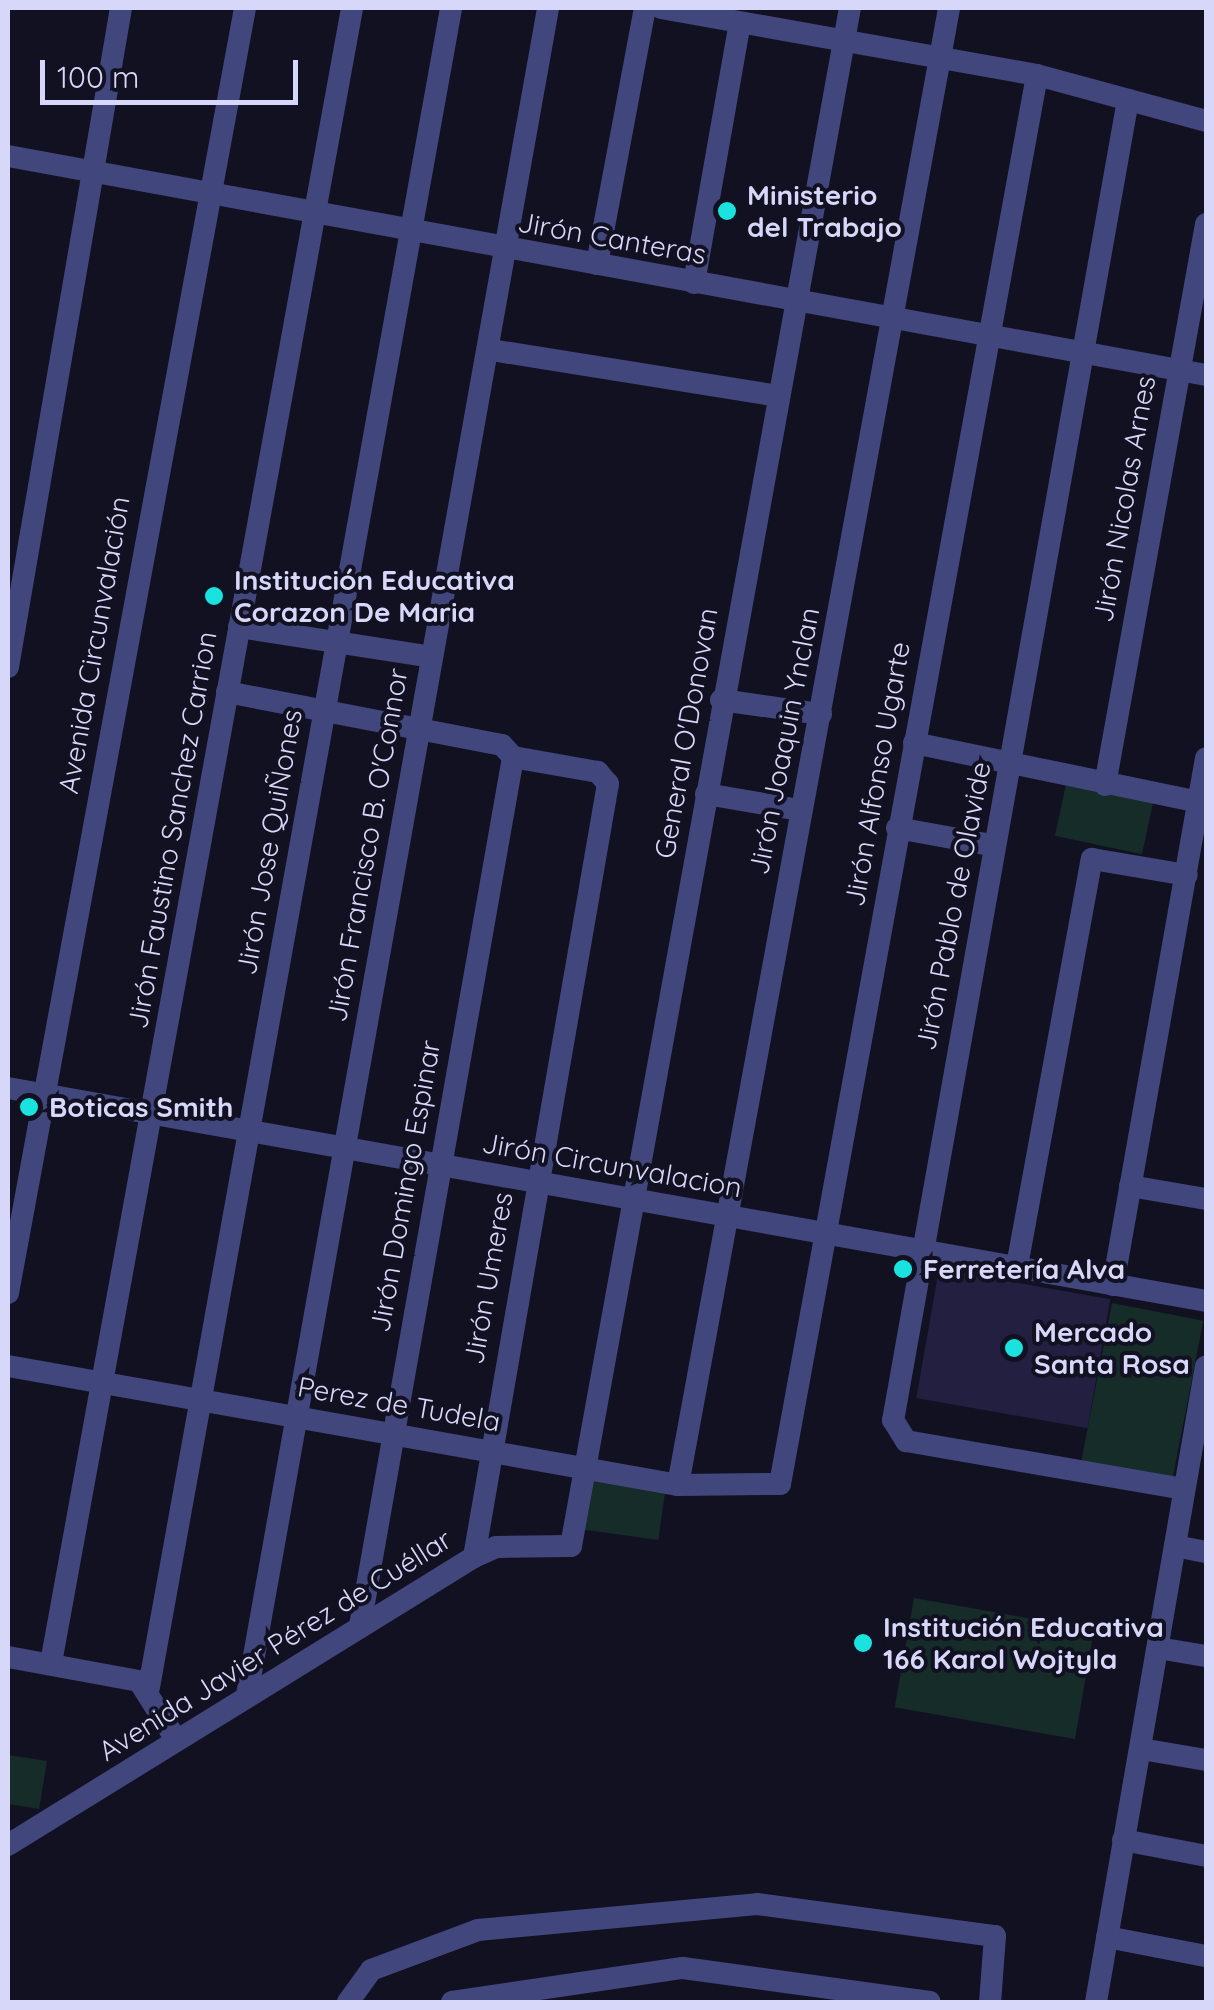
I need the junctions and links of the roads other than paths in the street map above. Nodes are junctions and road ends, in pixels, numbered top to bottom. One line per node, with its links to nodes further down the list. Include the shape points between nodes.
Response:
1 (120, 8): 17 (street)
2 (245, 8): 18 (street, Avenida Circunvalación)
3 (352, 8): 19 (street, Jirón Faustino Sanchez Carrion)
4 (450, 8): 21 (street, Jirón Jose QuiÑones)
5 (548, 8): 22 (street, Jirón Francisco B. O'Connor)
6 (645, 8): 23 (street)
7 (661, 8): 10 (street)
8 (850, 8): 11 (street, General O'Donovan)
9 (949, 8): 12 (street, Jirón Joaquin Ynclan)
10 (740, 23): 11 (street); 24 (street)
11 (844, 40): 12 (street); 25 (street, General O'Donovan)
12 (940, 57): 13 (street); 26 (street, Jirón Joaquin Ynclan)
13 (1037, 75): 14 (street); 27 (street, Jirón Alfonso Ugarte)
14 (1128, 100): 15 (street); 29 (street, Jirón Pablo de Olavide)
15 (1206, 121)
16 (8, 156): 17 (street, Jirón Canteras)
17 (92, 172): 18 (street, Jirón Canteras); 33 (street)
18 (211, 192): 19 (street, Jirón Canteras); 55 (street, Avenida Circunvalación)
19 (313, 214): 21 (street, Jirón Canteras); 34 (street, Jirón Faustino Sanchez Carrion)
20 (1206, 224): 30 (street, Jirón Nicolas Arnes)
21 (411, 232): 22 (street, Jirón Canteras); 35 (street, Jirón Jose QuiÑones)
22 (507, 250): 23 (street, Jirón Canteras); 28 (street, Jirón Francisco B. O'Connor)
23 (597, 264): 24 (street, Jirón Canteras)
24 (694, 283): 25 (street, Jirón Canteras)
25 (795, 300): 26 (street, Jirón Canteras); 32 (street, General O'Donovan)
26 (891, 316): 27 (street, Jirón Canteras); 41 (street, Jirón Joaquin Ynclan)
27 (985, 333): 29 (street, Jirón Canteras); 43 (street, Jirón Alfonso Ugarte)
28 (491, 350): 32 (street); 36 (street, Jirón Francisco B. O'Connor)
29 (1082, 351): 30 (street, Jirón Canteras); 46 (street, Jirón Pablo de Olavide)
30 (1178, 370): 31 (street, Jirón Canteras); 47 (street, Jirón Nicolas Arnes)
31 (1206, 375)
32 (778, 396): 39 (street, General O'Donovan)
33 (17, 559): 37 (street)
34 (239, 627): 35 (street); 38 (street, Jirón Faustino Sanchez Carrion)
35 (334, 638): 36 (street); 40 (street, Jirón Jose QuiÑones)
36 (432, 656): 42 (street, Jirón Francisco B. O'Connor)
37 (8, 661)
38 (228, 692): 40 (street); 56 (street, Jirón Faustino Sanchez Carrion)
39 (721, 700): 41 (street); 48 (street, General O'Donovan)
40 (323, 709): 42 (street); 57 (street, Jirón Jose QuiÑones)
41 (821, 714): 50 (street, Jirón Joaquin Ynclan)
42 (419, 728): 44 (street, via 502,745); 58 (street, Jirón Francisco B. O'Connor)
43 (914, 742): 46 (street); 51 (street, Jirón Alfonso Ugarte)
44 (514, 757): 59 (street, Jirón Domingo Espinar); 60 (street, Jirón Umeres, via 605,776)
45 (1206, 758): 49 (street)
46 (1010, 763): 47 (street); 52 (street, Jirón Pablo de Olavide)
47 (1105, 785): 49 (street)
48 (706, 794): 50 (street); 63 (street, General O'Donovan)
49 (1198, 802): 53 (street)
50 (800, 810): 64 (street, Jirón Joaquin Ynclan)
51 (897, 828): 52 (street); 65 (street, Jirón Alfonso Ugarte)
52 (991, 845): 66 (street, Jirón Pablo de Olavide)
53 (1187, 876): 61 (street); 67 (street, via 1092,859)
54 (8, 1088): 55 (street, Jirón Circunvalacion)
55 (45, 1096): 56 (street, Jirón Circunvalacion); 69 (street, Avenida Circunvalación)
56 (152, 1115): 57 (street, Jirón Circunvalacion); 73 (street, Jirón Faustino Sanchez Carrion)
57 (249, 1131): 58 (street, Jirón Circunvalacion); 74 (street, Jirón Jose QuiÑones)
58 (341, 1150): 59 (street, Jirón Circunvalacion); 75 (street, Jirón Francisco B. O'Connor)
59 (437, 1165): 60 (street, Jirón Circunvalacion); 76 (street, Jirón Domingo Espinar)
60 (536, 1184): 63 (street, Jirón Circunvalacion); 78 (street, Jirón Umeres)
61 (1130, 1186): 62 (street); 68 (street)
62 (1206, 1199)
63 (632, 1200): 64 (street, Jirón Circunvalacion); 79 (street, General O'Donovan)
64 (732, 1216): 65 (street, Jirón Circunvalacion); 80 (street, Jirón Joaquin Ynclan)
65 (826, 1232): 66 (street, Jirón Circunvalacion); 81 (street, Jirón Alfonso Ugarte)
66 (922, 1249): 67 (street, Jirón Circunvalacion); 82 (street, Jirón Pablo de Olavide, via 896,1432)
67 (1017, 1266): 68 (street, Jirón Circunvalacion)
68 (1113, 1284): 70 (street, Jirón Circunvalacion)
69 (8, 1293)
70 (1206, 1301)
71 (8, 1366): 73 (street, Perez de Tudela)
72 (1206, 1366): 77 (street)
73 (103, 1382): 74 (street, Perez de Tudela); 90 (street, Jirón Faustino Sanchez Carrion)
74 (200, 1399): 75 (street, Perez de Tudela); 91 (street, Jirón Jose QuiÑones)
75 (295, 1415): 76 (street, Perez de Tudela); 92 (street, Jirón Francisco B. O'Connor)
76 (393, 1433): 78 (street, Perez de Tudela); 86 (street, Jirón Domingo Espinar)
77 (1199, 1447): 82 (street)
78 (488, 1450): 79 (street, Perez de Tudela); 85 (street, Jirón Umeres)
79 (584, 1470): 80 (street, Perez de Tudela); 85 (street, Avenida Javier Pérez de Cuéllar, via 571,1546 507,1546)
80 (678, 1484): 81 (street, Perez de Tudela)
81 (780, 1484)
82 (1184, 1489): 83 (street)
83 (1176, 1546): 84 (street); 87 (street)
84 (1206, 1552)
85 (474, 1557): 86 (street, Avenida Javier Pérez de Cuéllar)
86 (360, 1626): 92 (street, Avenida Javier Pérez de Cuéllar)
87 (1158, 1648): 89 (street); 94 (street)
88 (8, 1656): 90 (street)
89 (1206, 1656)
90 (51, 1662): 91 (street)
91 (149, 1687): 93 (street)
92 (248, 1694): 93 (street, Avenida Javier Pérez de Cuéllar)
93 (175, 1738): 97 (street, Avenida Javier Pérez de Cuéllar)
94 (1141, 1748): 95 (street); 96 (street)
95 (1206, 1760)
96 (1124, 1840): 98 (street); 99 (street)
97 (8, 1844)
98 (1206, 1856)
99 (1107, 1938): 100 (street); 106 (street)
100 (1206, 1956)
101 (794, 1991): 103 (street, via 684,1968); 104 (street)
102 (348, 2002): 105 (street, via 370,1970 478,1930 756,1904 995,1936)
103 (452, 2002)
104 (930, 2002)
105 (990, 2002)
106 (1096, 2002)

